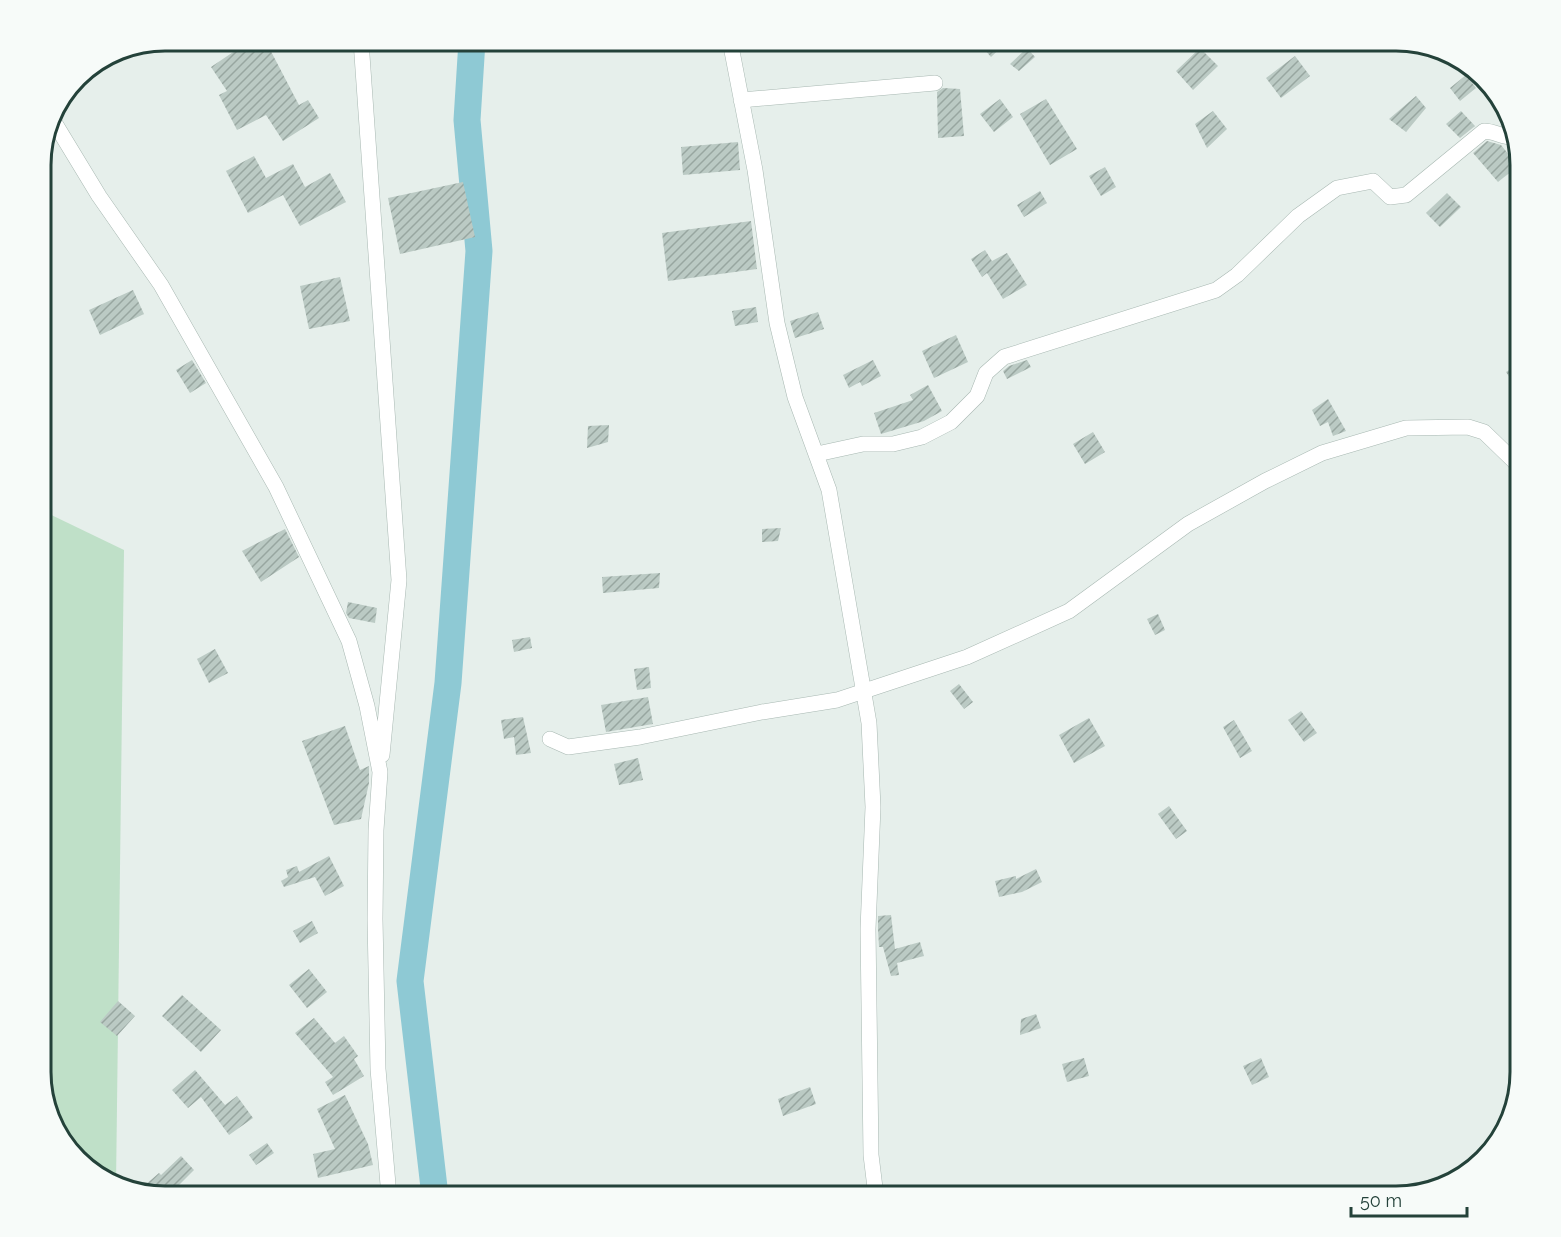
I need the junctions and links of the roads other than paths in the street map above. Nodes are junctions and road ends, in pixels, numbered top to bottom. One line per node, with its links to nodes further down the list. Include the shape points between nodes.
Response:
1 (362, 51): 11 (street, via 399,580)
2 (732, 51): 4 (street)
3 (935, 83): 4 (street)
4 (741, 100): 7 (street, via 777,323 795,397)
5 (57, 127): 11 (street, via 161,285 276,487 349,642 368,706)
6 (1507, 138): 7 (street, via 1495,131 1484,131 1406,195 1390,197 1373,181 1337,188 1298,216 1216,290 1004,357 986,374 977,396 951,422 922,437)
7 (817, 454): 9 (street, via 829,490)
8 (1510, 458): 9 (street, via 1484,432 1468,427 1406,428 1322,453 1188,524 1069,611 967,657)
9 (864, 693): 10 (street, via 640,737 568,747); 13 (street, via 873,807 868,929)
10 (550, 739)
11 (380, 772): 12 (street, via 375,930 378,1069)
12 (388, 1186)
13 (875, 1186)

